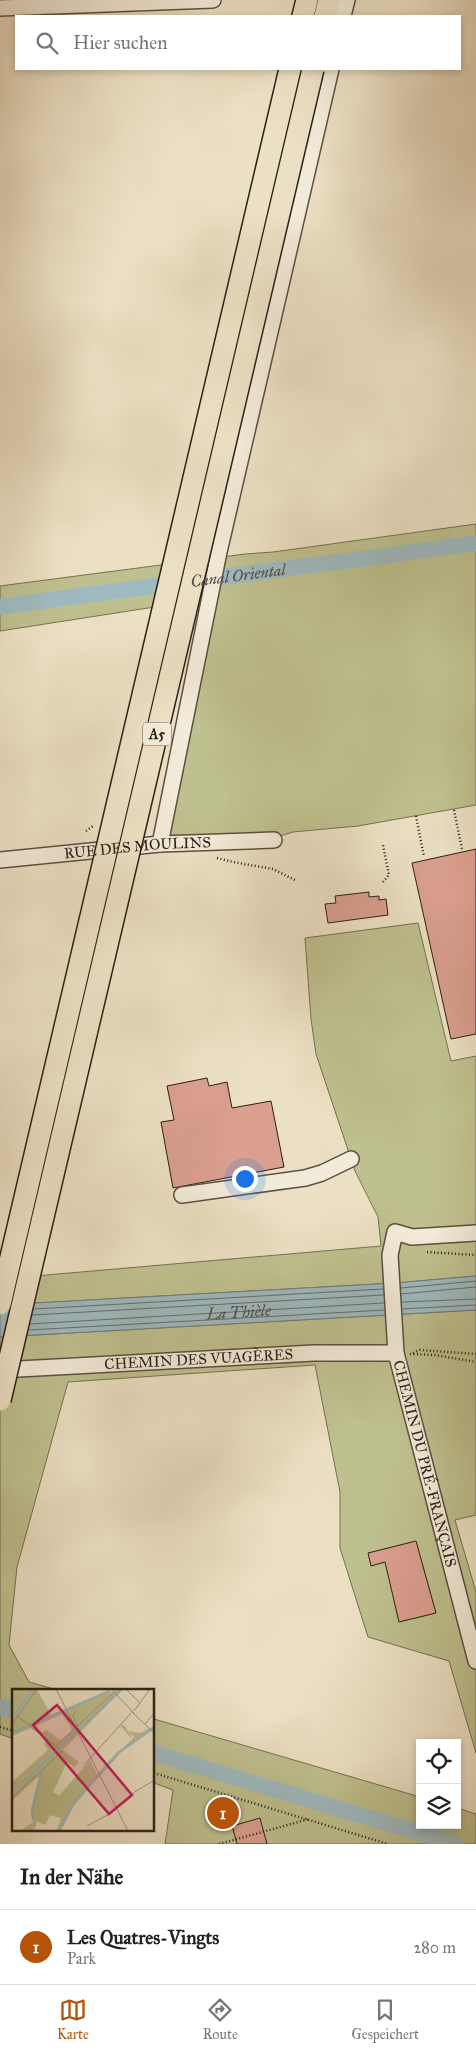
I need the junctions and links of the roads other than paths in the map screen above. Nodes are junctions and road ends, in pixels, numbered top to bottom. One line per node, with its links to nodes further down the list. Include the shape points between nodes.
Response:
1 (213, 0): 5 (street)
2 (306, 0): 6 (highway)
3 (329, 0): 7 (highway)
4 (347, 0): 8 (street)
5 (0, 8)
6 (303, 15)
7 (325, 15)
8 (343, 15)
9 (290, 70): 18 (highway, A5, bridge)
10 (313, 70): 21 (highway, A5, bridge)
11 (331, 70): 13 (street, via 219,552)
12 (274, 840): 13 (street, RUE DES MOULINS)
13 (160, 844): 14 (street, RUE DES MOULINS)
14 (0, 860)
15 (352, 1159): 16 (street, via 305,1178)
16 (182, 1196)
17 (476, 1233): 19 (street, CHEMIN DU PRÉ-FRANÇAIS, via 412,1237 395,1232 390,1255)
18 (0, 1304)
19 (400, 1349): 20 (street, CHEMIN DES VUAGÈRES); 22 (street, CHEMIN DU PRÉ-FRANÇAIS)
20 (0, 1370)
21 (0, 1400)
22 (476, 1661)

